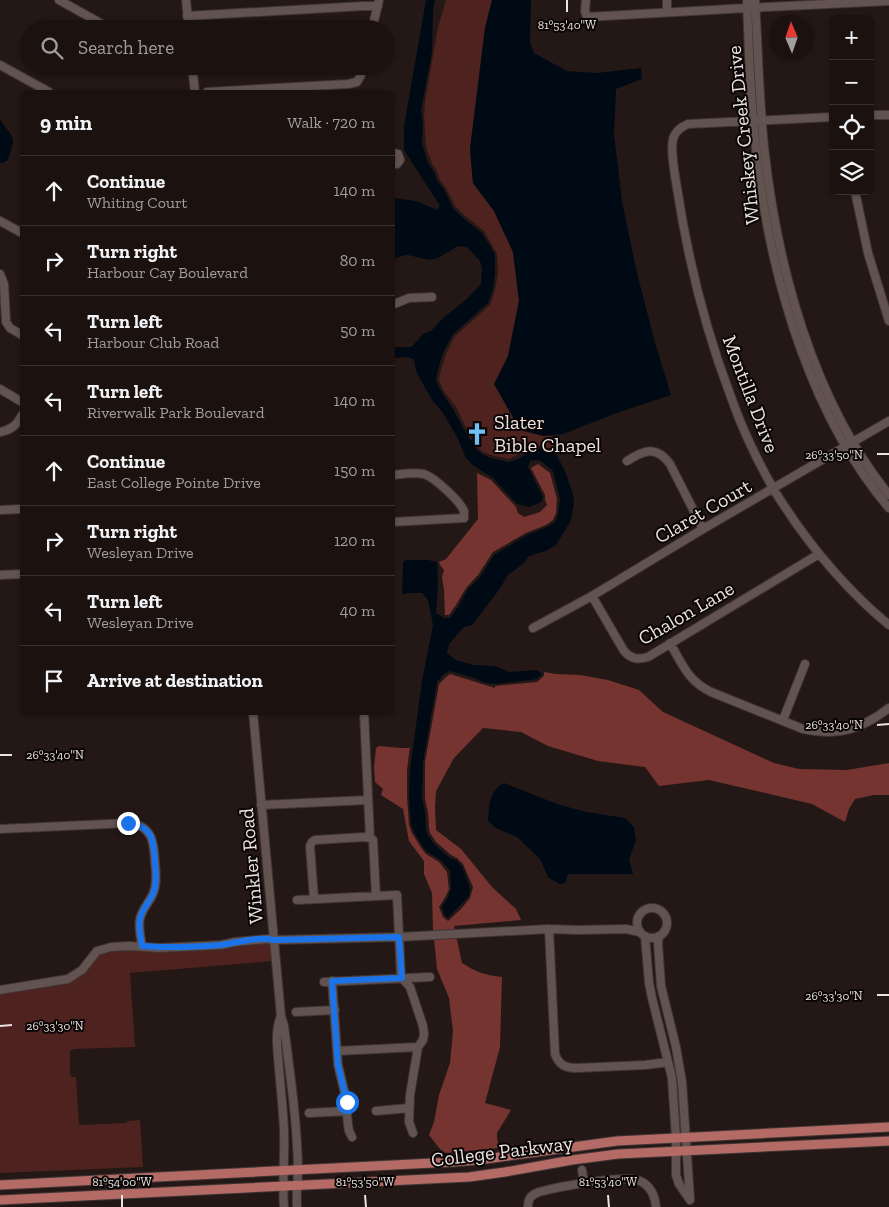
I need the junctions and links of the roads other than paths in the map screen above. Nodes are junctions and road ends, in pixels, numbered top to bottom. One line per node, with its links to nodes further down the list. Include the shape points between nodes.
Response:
1 (59, 0): 12 (street)
2 (186, 0): 11 (street)
3 (586, 0): 10 (street, via 587,17)
4 (667, 0): 10 (street)
5 (863, 1): 6 (street); 9 (street)
6 (889, 1)
7 (379, 3): 11 (street); 14 (street)
8 (747, 4): 9 (street); 10 (street); 24 (street, Whiskey Creek Drive)
9 (755, 4): 24 (street, Whiskey Creek Drive)
10 (667, 12)
11 (187, 16): 13 (street)
12 (95, 20)
13 (187, 20)
14 (374, 20)
15 (0, 65): 18 (street)
16 (193, 75): 19 (street)
17 (361, 75): 20 (street, via 357,82 348,84)
18 (45, 90)
19 (194, 90)
20 (242, 90)
21 (889, 115): 22 (street)
22 (874, 116)
23 (829, 117): 24 (street)
24 (757, 121): 40 (street, Whiskey Creek Drive, via 759,174 782,288 797,337 831,420); 43 (street, Montilla Drive, via 688,124 677,131 672,144 681,213 703,313 741,424)
25 (395, 154): 26 (street, via 400,160)
26 (395, 164)
27 (856, 195): 33 (street, via 868,253)
28 (0, 222): 29 (street)
29 (20, 232)
30 (0, 274): 34 (street, via 4,284 6,322)
31 (432, 297): 32 (street, via 410,298)
32 (395, 304)
33 (889, 321)
34 (20, 334)
35 (0, 389): 36 (street)
36 (20, 401)
37 (20, 420): 39 (street, via 10,430)
38 (889, 421): 40 (street, Claret Court)
39 (0, 432)
40 (849, 444): 43 (street, Claret Court); 44 (street, Whiskey Creek Drive); 45 (street, Whiskey Creek Drive, via 871,485)
41 (627, 461): 49 (street, via 646,451 664,457)
42 (395, 475): 48 (street, via 420,474 432,478 464,511 464,518)
43 (774, 488): 49 (street, Claret Court); 50 (street, Montilla Drive)
44 (889, 495)
45 (889, 508)
46 (20, 509): 47 (street)
47 (0, 510)
48 (395, 522)
49 (703, 529): 53 (street, Claret Court)
50 (819, 554): 54 (street, Montilla Drive); 56 (street, Chalon Lane)
51 (20, 574): 52 (street)
52 (0, 575)
53 (592, 596): 55 (street, Claret Court); 56 (street, Chalon Lane, via 629,656 642,659)
54 (889, 625)
55 (534, 628)
56 (670, 643): 61 (street, via 689,676 699,686)
57 (805, 664): 61 (street)
58 (889, 708): 61 (street, via 866,724 838,732 809,730)
59 (253, 715): 63 (street, Winkler Road)
60 (364, 715): 62 (street)
61 (783, 720)
62 (368, 800): 63 (street); 65 (street)
63 (261, 805): 75 (street, Winkler Road)
64 (0, 829): 76 (street, via 128,823 148,831 154,844 156,883 140,920)
65 (370, 838): 66 (street, via 373,840); 67 (street, via 312,842)
66 (376, 896): 67 (street); 74 (street, via 397,895)
67 (314, 899): 68 (street)
68 (297, 900)
69 (637, 922): 71 (street); 72 (street); 73 (street, via 645,909 660,910 667,925)
70 (548, 929): 71 (street); 74 (street); 87 (street, via 555,1054 562,1066 577,1068)
71 (626, 929): 72 (street)
72 (642, 934): 73 (street, via 650,938); 87 (street, via 652,998)
73 (659, 936): 95 (street, via 661,986 680,1068)
74 (399, 937): 75 (street); 78 (street)
75 (274, 940): 76 (street, via 159,948); 84 (street, Winkler Road)
76 (142, 946): 81 (street, via 97,951 82,970 68,979)
77 (430, 976): 78 (street)
78 (402, 978): 79 (street); 85 (street, via 410,987 423,1026 423,1040)
79 (332, 981): 80 (street); 82 (street)
80 (324, 982)
81 (0, 990)
82 (335, 1010): 83 (street); 86 (street)
83 (296, 1012)
84 (280, 1016): 100 (street, Winkler Road, via 277,1026); 101 (street, Winkler Road, via 290,1074)
85 (418, 1047): 86 (street); 88 (street)
86 (337, 1051): 90 (street)
87 (668, 1062): 96 (street, via 673,1085)
88 (409, 1108): 89 (street); 93 (street)
89 (376, 1110)
90 (347, 1111): 91 (street); 94 (street)
91 (309, 1113)
92 (889, 1127): 95 (main road, College Parkway)
93 (413, 1133)
94 (352, 1137)
95 (686, 1137): 96 (main road, College Parkway); 98 (street)
96 (676, 1138): 99 (street); 101 (main road, College Parkway, via 617,1141 478,1160)
97 (889, 1141): 98 (main road, College Parkway)
98 (687, 1151): 99 (main road, College Parkway); 99 (street, via 690,1200 676,1175)
99 (675, 1152): 107 (main road, College Parkway, via 596,1156 469,1176)
100 (284, 1170): 101 (main road, College Parkway); 103 (main road, College Parkway); 106 (street, Winkler Road)
101 (298, 1170): 107 (street, Winkler Road)
102 (582, 1170): 104 (street)
103 (161, 1177): 105 (main road, College Parkway); 108 (main road)
104 (584, 1183): 112 (street, via 533,1194); 113 (street, via 635,1179 648,1186)
105 (0, 1185)
106 (283, 1186): 107 (main road, College Parkway); 108 (main road, College Parkway); 110 (street, Winkler Road)
107 (296, 1186): 111 (street, Winkler Road)
108 (162, 1192): 109 (main road, College Parkway)
109 (0, 1200)
110 (284, 1207)
111 (296, 1207)
112 (528, 1207)
113 (656, 1207)

